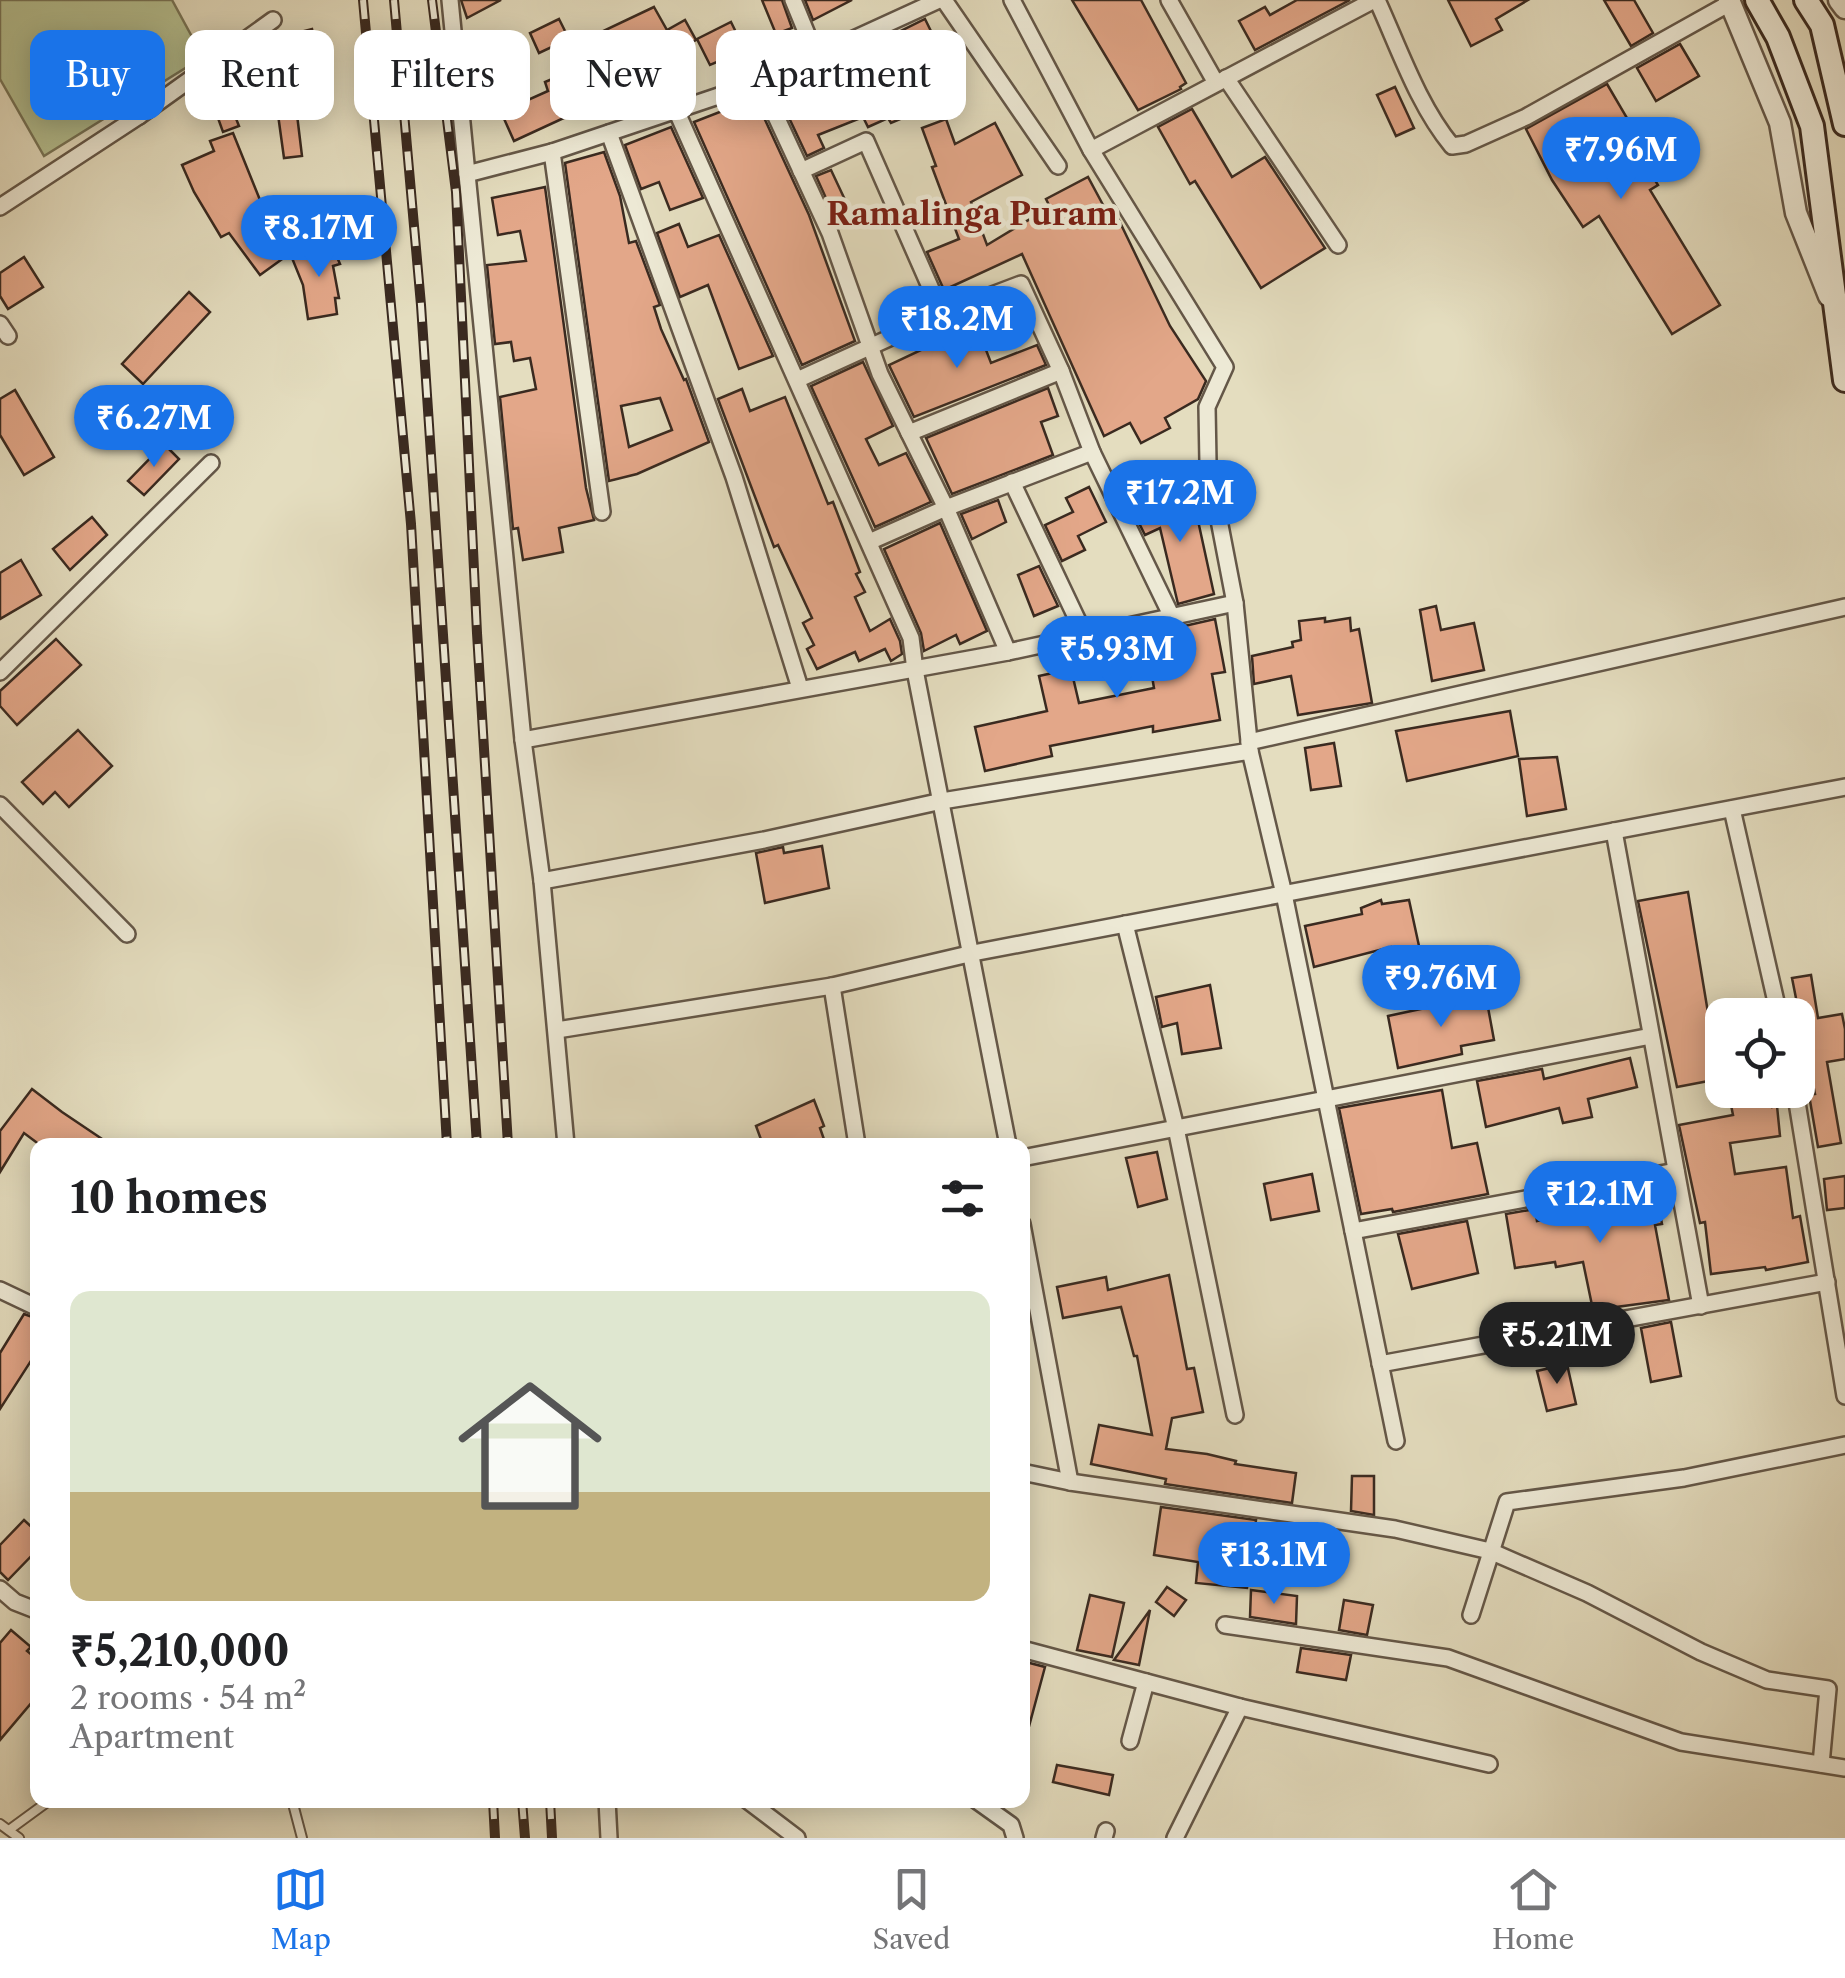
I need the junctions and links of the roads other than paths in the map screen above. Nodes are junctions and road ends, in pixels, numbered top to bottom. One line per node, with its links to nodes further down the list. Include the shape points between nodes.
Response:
1 (450, 0): 27 (street)
2 (793, 0): 13 (street)
3 (942, 0): 14 (street); 25 (street)
4 (1012, 0): 23 (street)
5 (1169, 0): 15 (street)
6 (1376, 0): 10 (street, via 1452,146 1526,117); 15 (street)
7 (1757, 0): 31 (main road, via 1812,126)
8 (1806, 0): 21 (main road, via 1822,25)
9 (1840, 0): 11 (street)
10 (1729, 1): 31 (street, via 1780,123 1796,213)
11 (1845, 8)
12 (274, 20): 16 (street)
13 (805, 30)
14 (874, 30)
15 (1221, 81): 23 (street); 29 (street)
16 (165, 98)
17 (134, 120): 28 (street)
18 (647, 120): 22 (street)
19 (680, 120): 34 (street)
20 (778, 120): 26 (street)
21 (1845, 124)
22 (609, 133): 24 (street); 50 (street, via 734,478)
23 (1091, 150): 43 (street, via 1224,367 1207,406 1208,463)
24 (552, 152): 27 (street); 41 (street)
25 (1058, 166)
26 (801, 171): 30 (street, via 866,141); 32 (street)
27 (467, 174): 51 (street)
28 (0, 208)
29 (1338, 246)
30 (942, 314): 32 (street); 33 (street, via 1021,284)
31 (1836, 316): 35 (main road)
32 (870, 346): 34 (street); 36 (street)
33 (1061, 371): 36 (street); 37 (street)
34 (797, 380): 42 (street)
35 (1845, 380)
36 (909, 433): 40 (street)
37 (1092, 452): 39 (street); 45 (street)
38 (211, 463): 49 (street)
39 (1012, 482): 40 (street); 46 (street)
40 (946, 508): 42 (street); 47 (street)
41 (602, 512)
42 (869, 542): 48 (street, via 912,638)
43 (1235, 603): 45 (street); 52 (street)
44 (1845, 607): 52 (street)
45 (1172, 617): 46 (street)
46 (1085, 636): 47 (street)
47 (1008, 652): 48 (street)
48 (915, 670): 50 (street); 54 (street)
49 (0, 672)
50 (800, 688): 51 (street)
51 (523, 740): 58 (street)
52 (1250, 746): 54 (street); 59 (street)
53 (1845, 787): 56 (street)
54 (942, 801): 58 (street); 62 (street)
55 (0, 805): 61 (street)
56 (1732, 808): 57 (street); 64 (street)
57 (1614, 831): 59 (street); 66 (street)
58 (542, 882): 65 (street)
59 (1284, 894): 60 (street); 67 (street)
60 (1125, 924): 62 (street); 69 (street)
61 (128, 934)
62 (973, 954): 63 (street); 72 (street)
63 (832, 986): 65 (street); 71 (street)
64 (1775, 998)
65 (557, 1030): 70 (street)
66 (1651, 1036): 67 (street); 74 (street)
67 (1326, 1098): 69 (street); 75 (street)
68 (1798, 1108): 77 (street)
69 (1176, 1128): 73 (street); 83 (street)
70 (565, 1138)
71 (856, 1138)
72 (1007, 1138)
73 (1030, 1156)
74 (1676, 1170): 75 (street); 80 (street)
75 (1353, 1231): 81 (street)
76 (1030, 1267): 87 (street)
77 (1827, 1282): 80 (street); 82 (street)
78 (0, 1290): 79 (street)
79 (30, 1304)
80 (1701, 1306): 81 (street)
81 (1380, 1364): 84 (street)
82 (1845, 1396)
83 (1235, 1415)
84 (1396, 1440)
85 (1845, 1445): 88 (street, via 1684,1478 1507,1502)
86 (1030, 1474): 87 (street)
87 (1070, 1482): 88 (street, via 1395,1529)
88 (1490, 1551): 91 (street); 98 (street, via 1767,1680 1828,1689)
89 (0, 1588): 90 (street)
90 (30, 1611)
91 (1470, 1616)
92 (1225, 1625): 98 (street, via 1448,1658 1681,1742)
93 (1030, 1652): 94 (street)
94 (1146, 1682): 95 (street); 96 (street)
95 (1240, 1707): 97 (street); 111 (street)
96 (1130, 1742)
97 (1489, 1764)
98 (1821, 1764): 99 (street)
99 (1845, 1768)
100 (36, 1808): 105 (lane)
101 (294, 1808): 107 (lane)
102 (607, 1808): 108 (street)
103 (758, 1808): 109 (street)
104 (987, 1808): 110 (street, via 1011,1825)
105 (4, 1827): 106 (lane)
106 (19, 1838)
107 (302, 1838)
108 (609, 1838)
109 (797, 1838)
110 (1016, 1838)
111 (1175, 1838)

